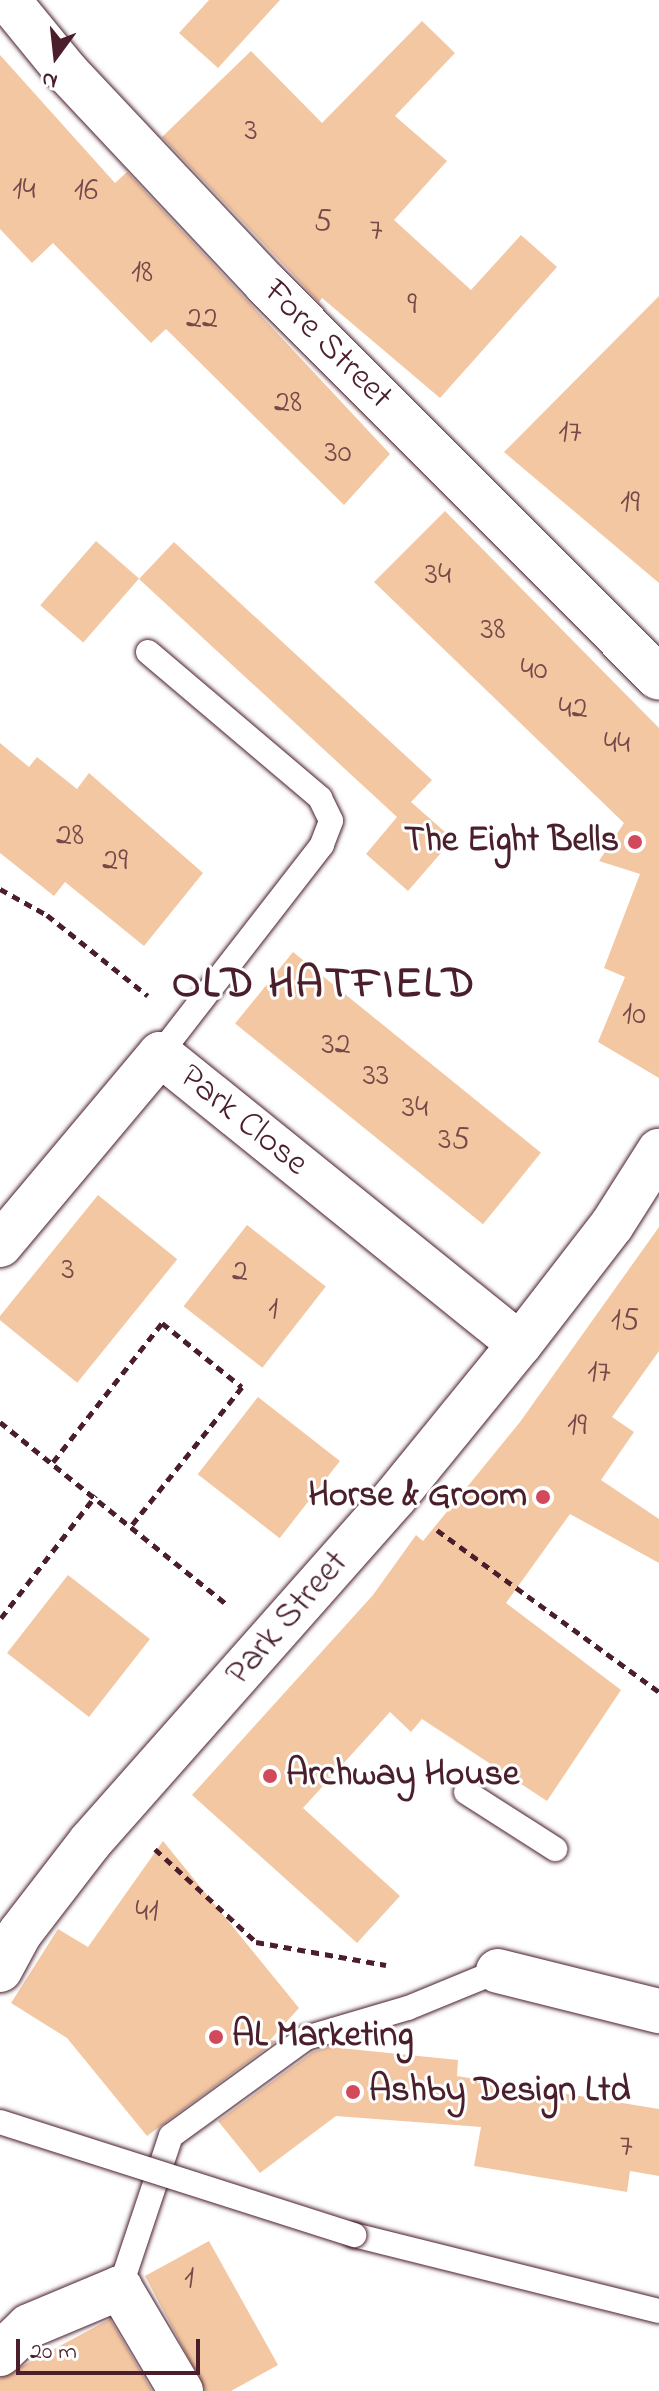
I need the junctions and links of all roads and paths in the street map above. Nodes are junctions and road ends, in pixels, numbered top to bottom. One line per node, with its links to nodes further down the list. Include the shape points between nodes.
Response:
1 (8, 0): 3 (street, Fore Street, via 67,72 266,284)
2 (148, 652): 5 (lane, via 320,798 331,821 322,845)
3 (659, 678)
4 (0, 889): 5 (path, via 47,915)
5 (171, 1040): 7 (street, Park Close); 8 (street, Park Close)
6 (659, 1151): 8 (street, Park Street, via 612,1225)
7 (0, 1245)
8 (520, 1344): 12 (street, Park Street)
9 (0, 1422): 10 (path)
10 (53, 1462): 11 (path); 13 (path, via 162,1323 242,1387)
11 (96, 1495): 13 (path); 14 (path)
12 (395, 1497): 15 (street, Park Street); 16 (path)
13 (132, 1525): 15 (path)
14 (1, 1618)
15 (270, 1640): 18 (street, Park Street)
16 (659, 1692)
17 (466, 1792): 19 (lane)
18 (115, 1813): 20 (path, via 256,1942); 21 (street, Park Street, via 20,1933)
19 (555, 1849)
20 (403, 1966)
21 (0, 1970)
22 (498, 1971): 23 (street); 25 (lane, via 408,2008 306,2038 171,2136)
23 (659, 2011)
24 (0, 2122): 26 (lane, bridge, via 354,2235)
25 (120, 2288): 27 (street, via 29,2326); 28 (street)
26 (659, 2311)
27 (0, 2354)
28 (181, 2391)

